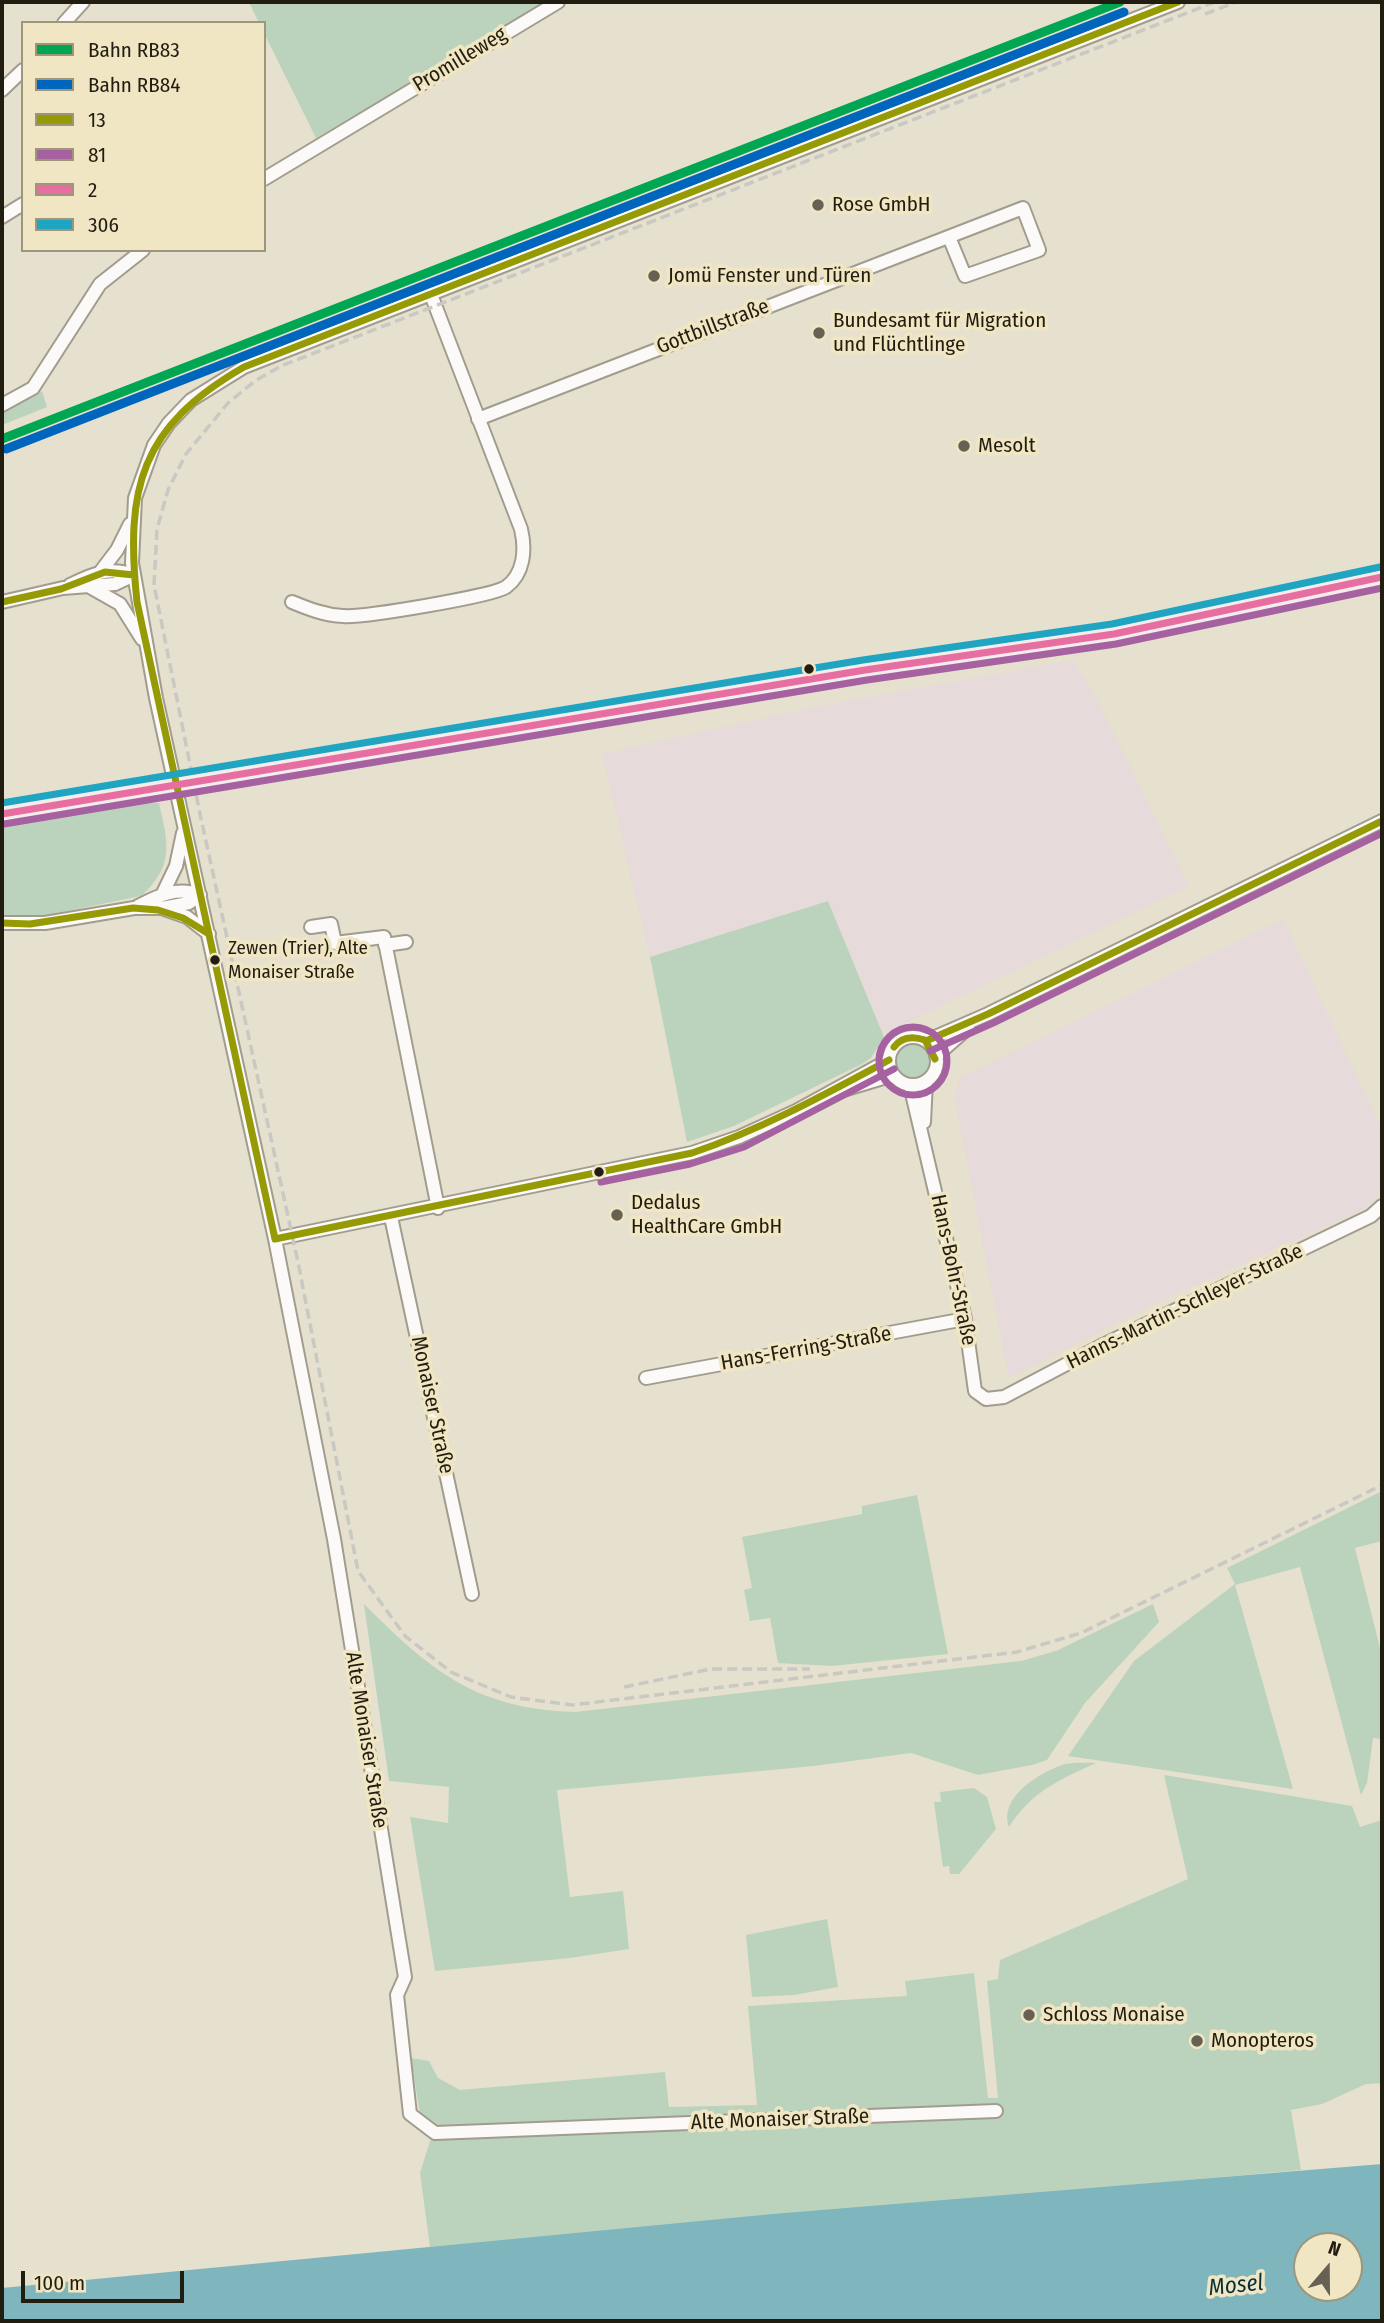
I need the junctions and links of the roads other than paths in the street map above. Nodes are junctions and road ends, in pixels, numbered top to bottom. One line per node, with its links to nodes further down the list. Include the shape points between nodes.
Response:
1 (83, 2): 4 (street)
2 (558, 2): 7 (street, Promilleweg)
3 (1178, 2): 12 (street)
4 (66, 21)
5 (21, 72): 6 (street)
6 (2, 90)
7 (266, 175)
8 (21, 205): 9 (street)
9 (2, 217)
10 (949, 237): 10 (street, Gottbillstraße, via 1023,208 1039,250 965,276); 14 (street, Gottbillstraße)
11 (140, 252): 13 (street, via 100,284 33,388)
12 (430, 292): 14 (street); 15 (street, via 244,367 191,400 169,423 149,457)
13 (2, 405)
14 (478, 419): 22 (street, via 524,542 515,578 493,594 346,617 321,614)
15 (133, 519): 16 (street); 17 (street)
16 (101, 571): 17 (street); 20 (street)
17 (134, 575): 19 (street, via 119,583); 23 (street)
18 (1382, 577): 24 (main road, bridge, via 1114,634 865,670)
19 (89, 587): 20 (street); 23 (street, via 120,604)
20 (63, 588): 21 (street)
21 (2, 602)
22 (292, 602)
23 (146, 646): 26 (street, Alte Monaiser Straße)
24 (2, 814)
25 (1382, 821): 38 (street)
26 (184, 822): 27 (street, via 176,866); 28 (street, Alte Monaiser Straße)
27 (163, 893): 28 (street); 29 (street)
28 (200, 895): 30 (street, via 189,903); 35 (street, Alte Monaiser Straße)
29 (134, 908): 30 (street); 32 (street, via 46,923)
30 (162, 908): 35 (street, via 187,917)
31 (331, 911): 33 (street)
32 (2, 923)
33 (331, 924): 34 (street); 37 (street, via 335,943 384,937)
34 (311, 927)
35 (209, 934): 50 (street, Alte Monaiser Straße)
36 (406, 942): 37 (street)
37 (385, 945): 48 (street)
38 (988, 1014): 39 (street); 40 (street)
39 (926, 1041): 40 (street); 41 (street, via 917,1037 899,1040)
40 (936, 1056): 43 (street, via 936,1068)
41 (889, 1060): 42 (street); 45 (street)
42 (893, 1076): 44 (street); 45 (street)
43 (926, 1081): 44 (street); 46 (street, Hans-Bohr-Straße)
44 (910, 1085): 46 (street, Hans-Bohr-Straße)
45 (822, 1096): 48 (street, via 739,1137 692,1153)
46 (925, 1137): 51 (street, Hans-Bohr-Straße)
47 (1382, 1206): 53 (street, Hanns-Martin-Schleyer-Straße, via 1371,1216 1004,1397)
48 (438, 1208): 49 (street)
49 (391, 1217): 50 (street); 54 (street, Monaiser Straße)
50 (275, 1239): 55 (street, Alte Monaiser Straße, via 334,1539 405,1977 397,1995 410,2114 435,2133)
51 (965, 1320): 52 (street, Hans-Ferring-Straße); 53 (street, Hans-Bohr-Straße, via 975,1391)
52 (646, 1378)
53 (986, 1399)
54 (472, 1594)
55 (996, 2111)

